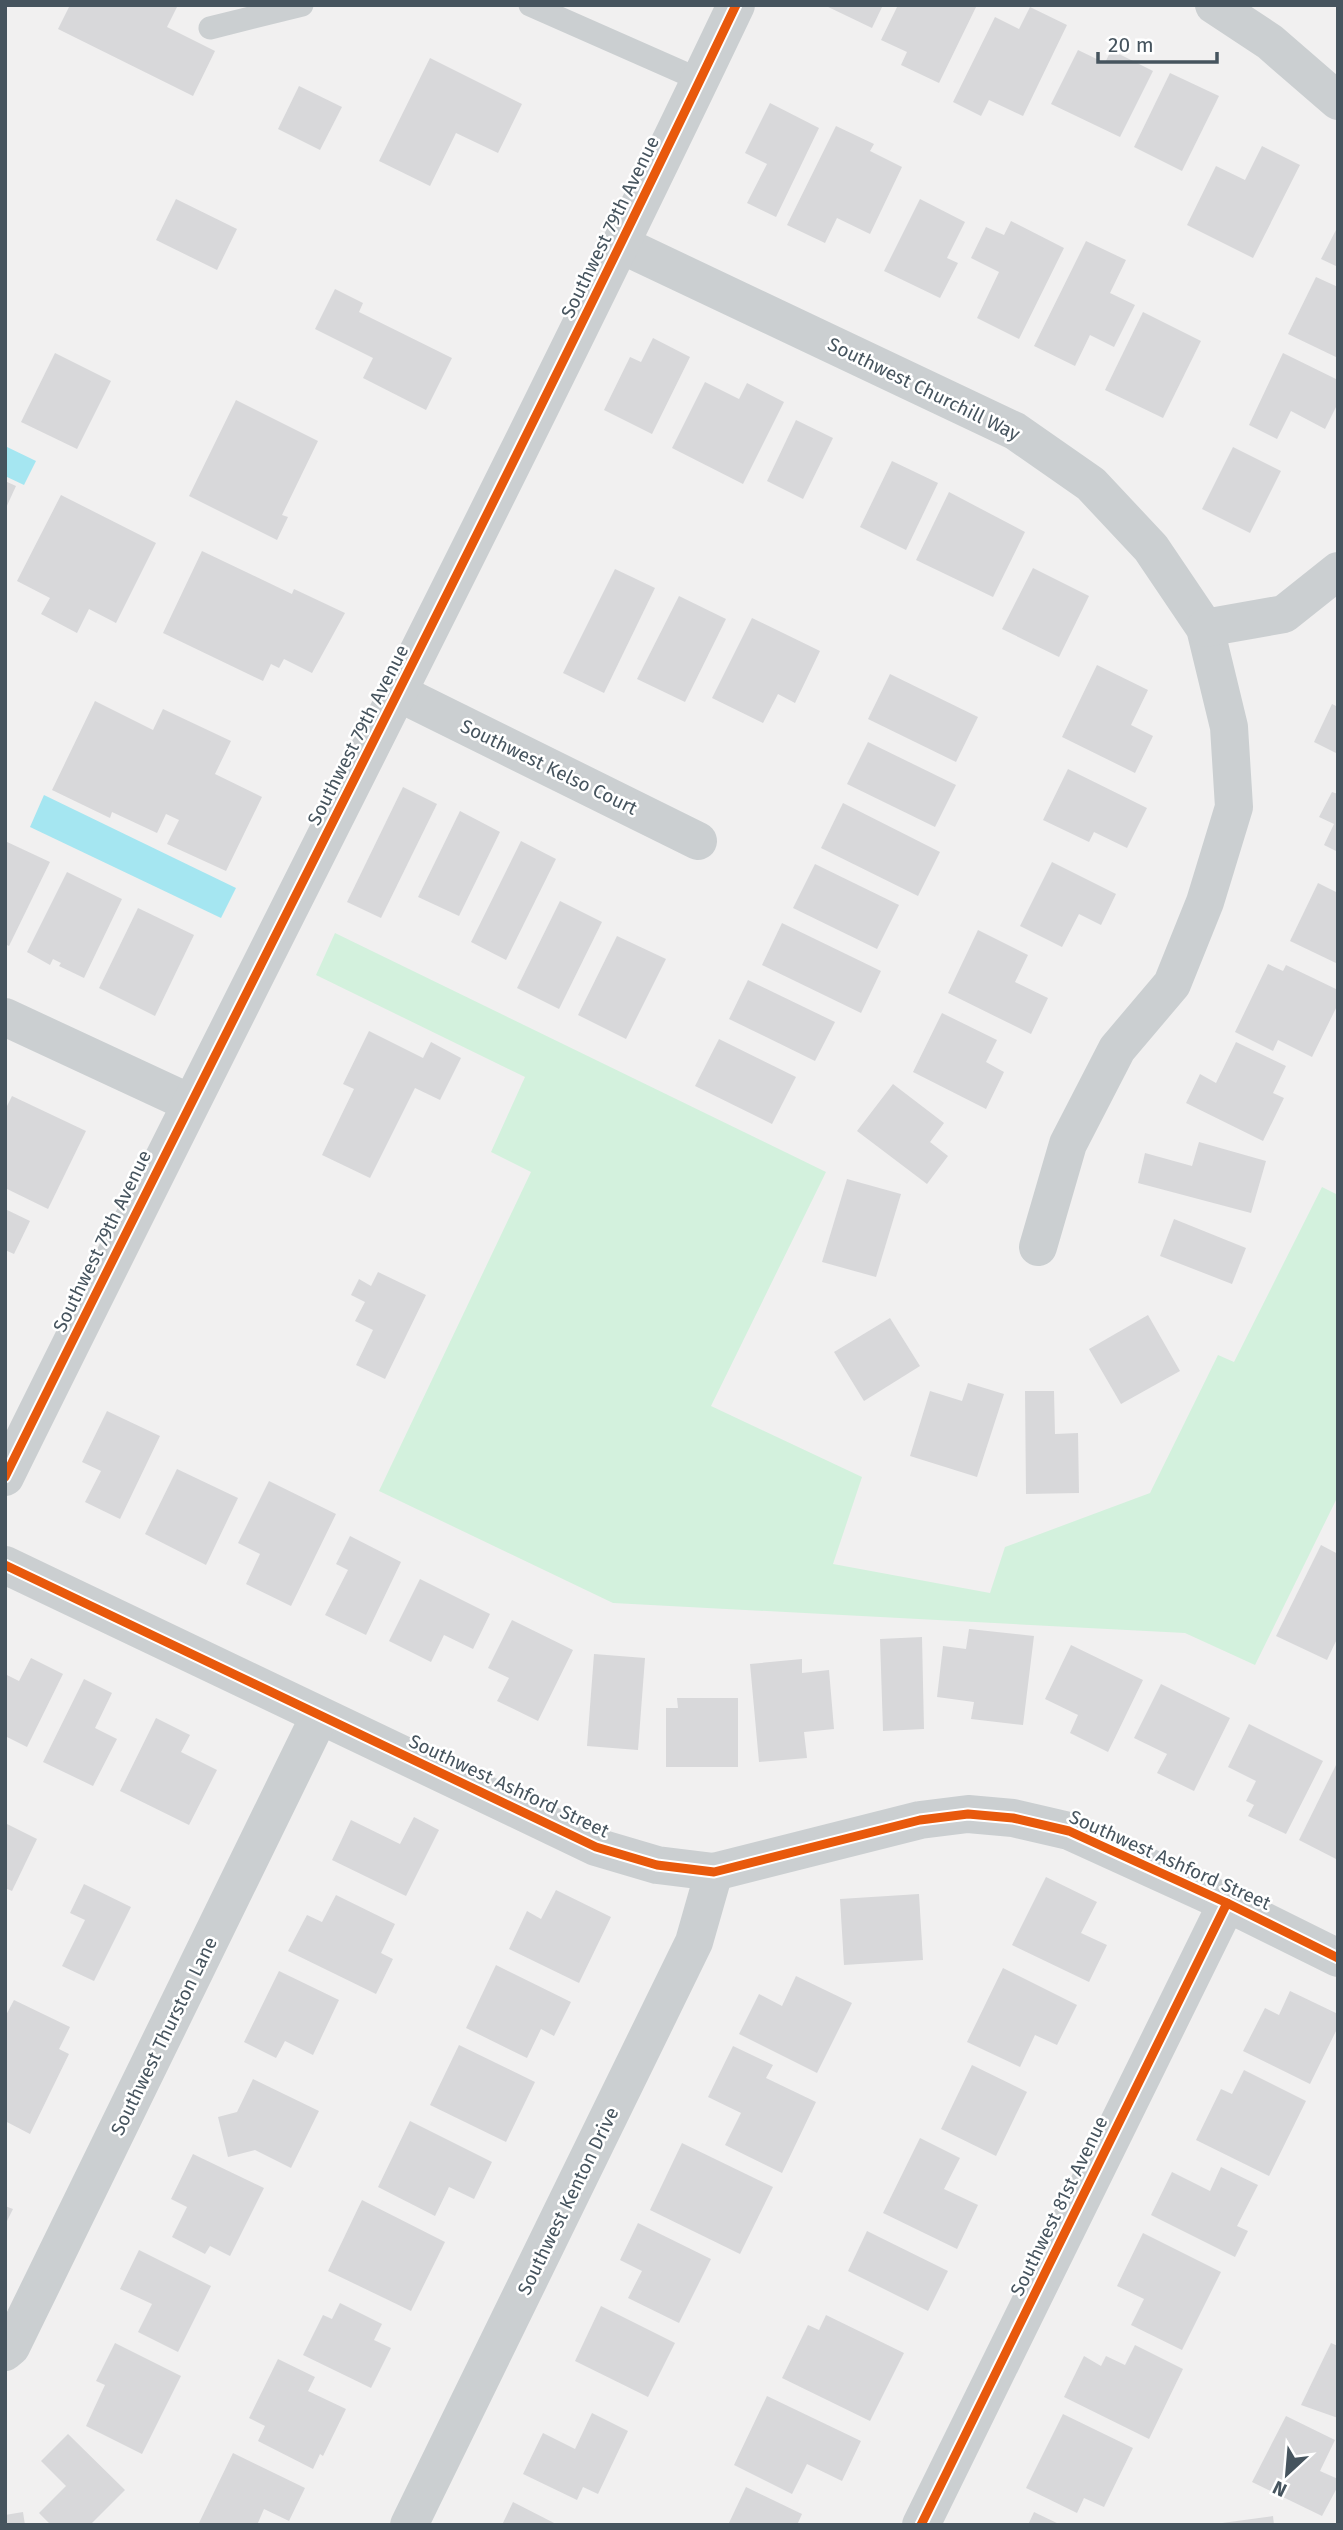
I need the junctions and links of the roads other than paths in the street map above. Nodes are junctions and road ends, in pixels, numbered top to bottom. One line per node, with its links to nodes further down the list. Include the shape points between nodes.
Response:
1 (302, 5): 5 (lane)
2 (530, 5): 6 (lane)
3 (736, 5): 6 (street, Southwest 79th Avenue)
4 (1214, 5): 7 (street, via 1270,42)
5 (210, 28)
6 (701, 80): 8 (street, Southwest 79th Avenue)
7 (1338, 101)
8 (622, 245): 10 (street, Southwest Churchill Way, via 1015,430 1091,484 1151,548); 11 (street, Southwest 79th Avenue)
9 (1338, 571): 10 (street, via 1284,614)
10 (1205, 628): 15 (street, via 1229,727 1234,807 1205,902 1172,984 1117,1049 1068,1144)
11 (399, 693): 12 (street, Southwest Kelso Court); 14 (street, Southwest 79th Avenue)
12 (698, 841)
13 (5, 1017): 14 (street)
14 (190, 1103): 16 (street, Southwest 79th Avenue)
15 (1038, 1247)
16 (5, 1477)
17 (5, 1565): 18 (street, Southwest Ashford Street)
18 (319, 1717): 19 (street, Southwest Ashford Street, via 596,1847 657,1865); 22 (street, Southwest Thurston Lane)
19 (714, 1872): 20 (street, Southwest Ashford Street, via 920,1820 968,1814 1013,1818 1069,1831); 23 (street, Southwest Kenton Drive, via 694,1942)
20 (1227, 1903): 21 (street, Southwest Ashford Street); 24 (street, Southwest 81st Avenue)
21 (1338, 1958)
22 (5, 2352)
23 (409, 2525)
24 (921, 2525)

